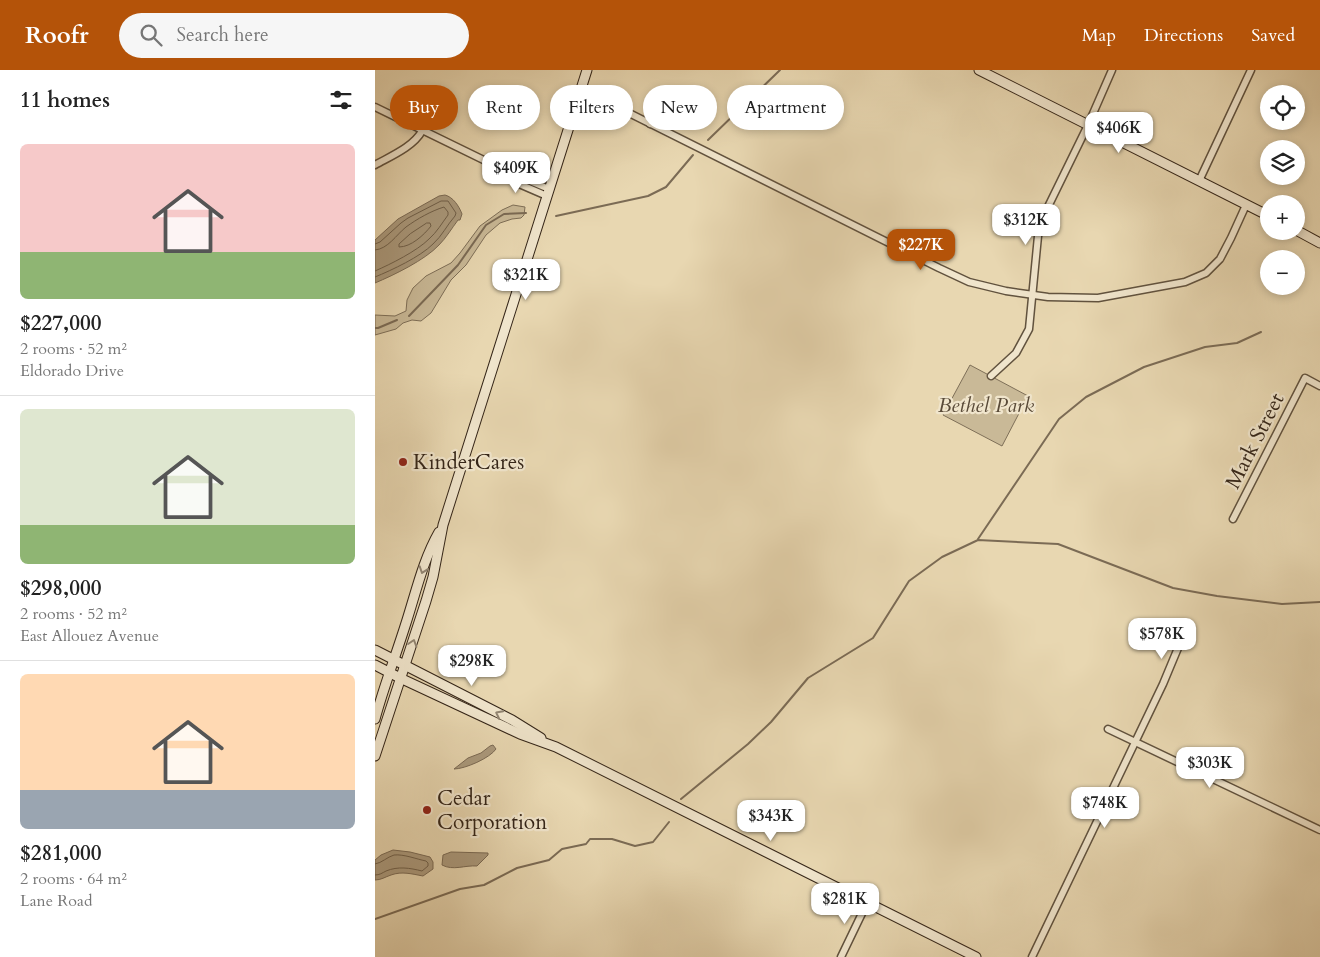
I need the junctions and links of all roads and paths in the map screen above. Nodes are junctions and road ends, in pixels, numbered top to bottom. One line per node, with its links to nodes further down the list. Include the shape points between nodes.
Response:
1 (587, 70): 5 (street)
2 (979, 70): 7 (street)
3 (1112, 70): 7 (street)
4 (1251, 70): 12 (street)
5 (582, 85)
6 (375, 107): 10 (street)
7 (1088, 125): 12 (street); 18 (street, via 1044,215 1038,236)
8 (568, 130): 13 (street)
9 (662, 130): 18 (street, via 969,282)
10 (422, 131): 11 (street, via 409,145); 13 (street, via 500,168 517,183)
11 (375, 165)
12 (1199, 180): 14 (street)
13 (548, 193): 22 (street)
14 (1246, 205): 15 (street); 18 (street, via 1220,259 1206,273 1185,282 1098,298)
15 (1260, 212)
16 (1305, 234): 17 (street)
17 (1320, 242)
18 (1033, 295): 19 (street, via 1029,329 1023,342)
19 (991, 376)
20 (1320, 386): 21 (street, Mark Street, via 1305,378)
21 (1233, 519)
22 (443, 525): 25 (street, one-way to 25, via 425,564); 27 (street, one-way to 22, via 433,577)
23 (1183, 636): 32 (street)
24 (375, 650): 25 (street)
25 (394, 660): 27 (street); 28 (street)
26 (375, 665): 28 (street)
27 (405, 666): 29 (street); 33 (street, one-way to 27, via 512,720)
28 (389, 673): 29 (street); 30 (street)
29 (400, 678): 33 (street, via 520,734); 34 (street)
30 (375, 718)
31 (1108, 729): 32 (street)
32 (1135, 741): 35 (street); 39 (street)
33 (556, 747): 36 (street)
34 (375, 756)
35 (1320, 830)
36 (867, 903): 37 (street); 38 (street)
37 (841, 957)
38 (977, 957)
39 (1032, 957)

